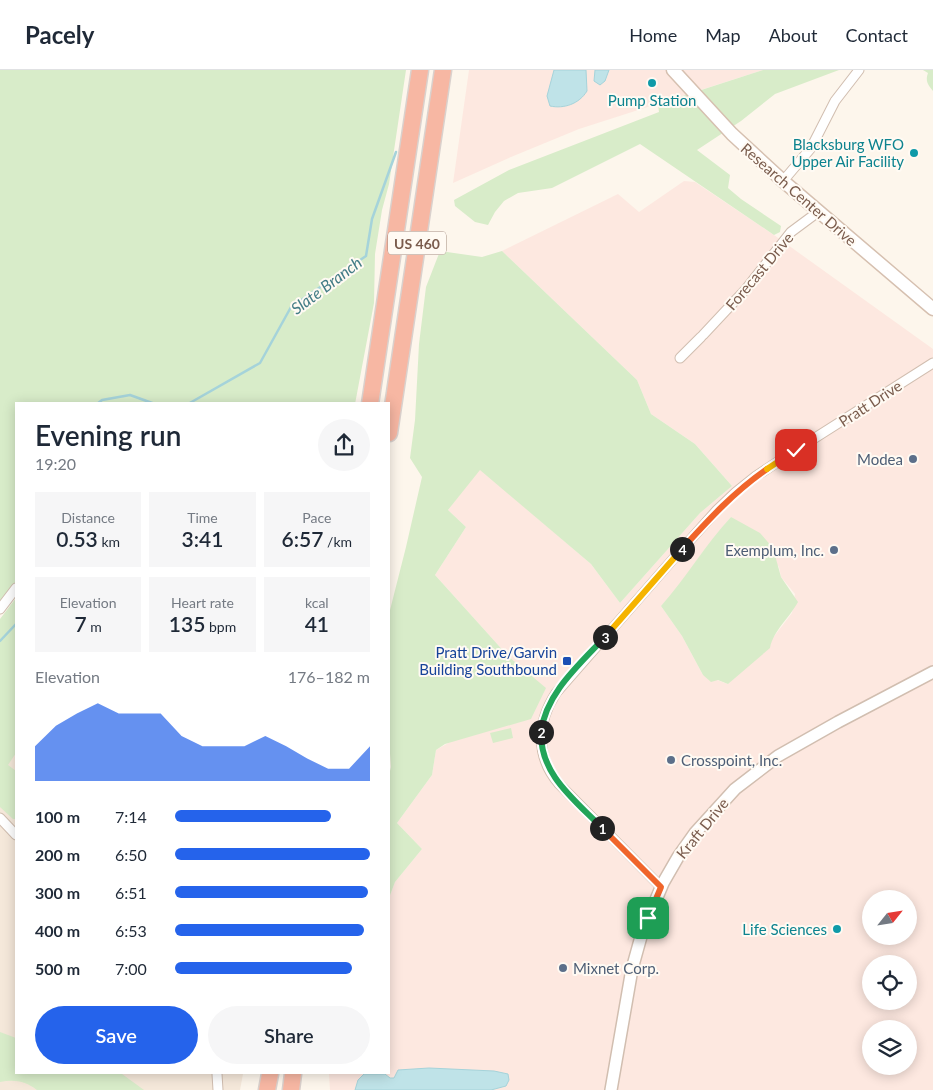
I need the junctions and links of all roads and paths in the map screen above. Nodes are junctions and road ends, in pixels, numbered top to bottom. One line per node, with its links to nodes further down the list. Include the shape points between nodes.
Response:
1 (420, 70): 10 (highway, US 460)
2 (443, 70): 11 (highway, US 460)
3 (673, 70): 5 (main road, Research Center Drive, via 732,134)
4 (859, 70): 5 (street, via 835,101 811,148)
5 (783, 181): 6 (main road, Research Center Drive)
6 (818, 212): 7 (main road, Research Center Drive); 8 (street, Forecast Drive, via 791,232 746,290)
7 (933, 309)
8 (680, 358)
9 (933, 363): 17 (street, Pratt Drive, via 736,492 674,558 556,692 550,703 541,737 543,755 550,772)
10 (370, 402)
11 (390, 426)
12 (15, 589): 13 (street)
13 (0, 609)
14 (933, 672): 17 (street, Kraft Drive, via 798,744 759,770 704,822)
15 (0, 818): 16 (street)
16 (15, 834)
17 (661, 887): 26 (street, Kraft Drive, via 642,932 632,969)
18 (217, 1074): 22 (street)
19 (270, 1074): 23 (highway)
20 (293, 1074): 24 (highway)
21 (301, 1074): 25 (highway)
22 (218, 1090)
23 (267, 1090)
24 (291, 1090)
25 (301, 1090)
26 (611, 1090)

